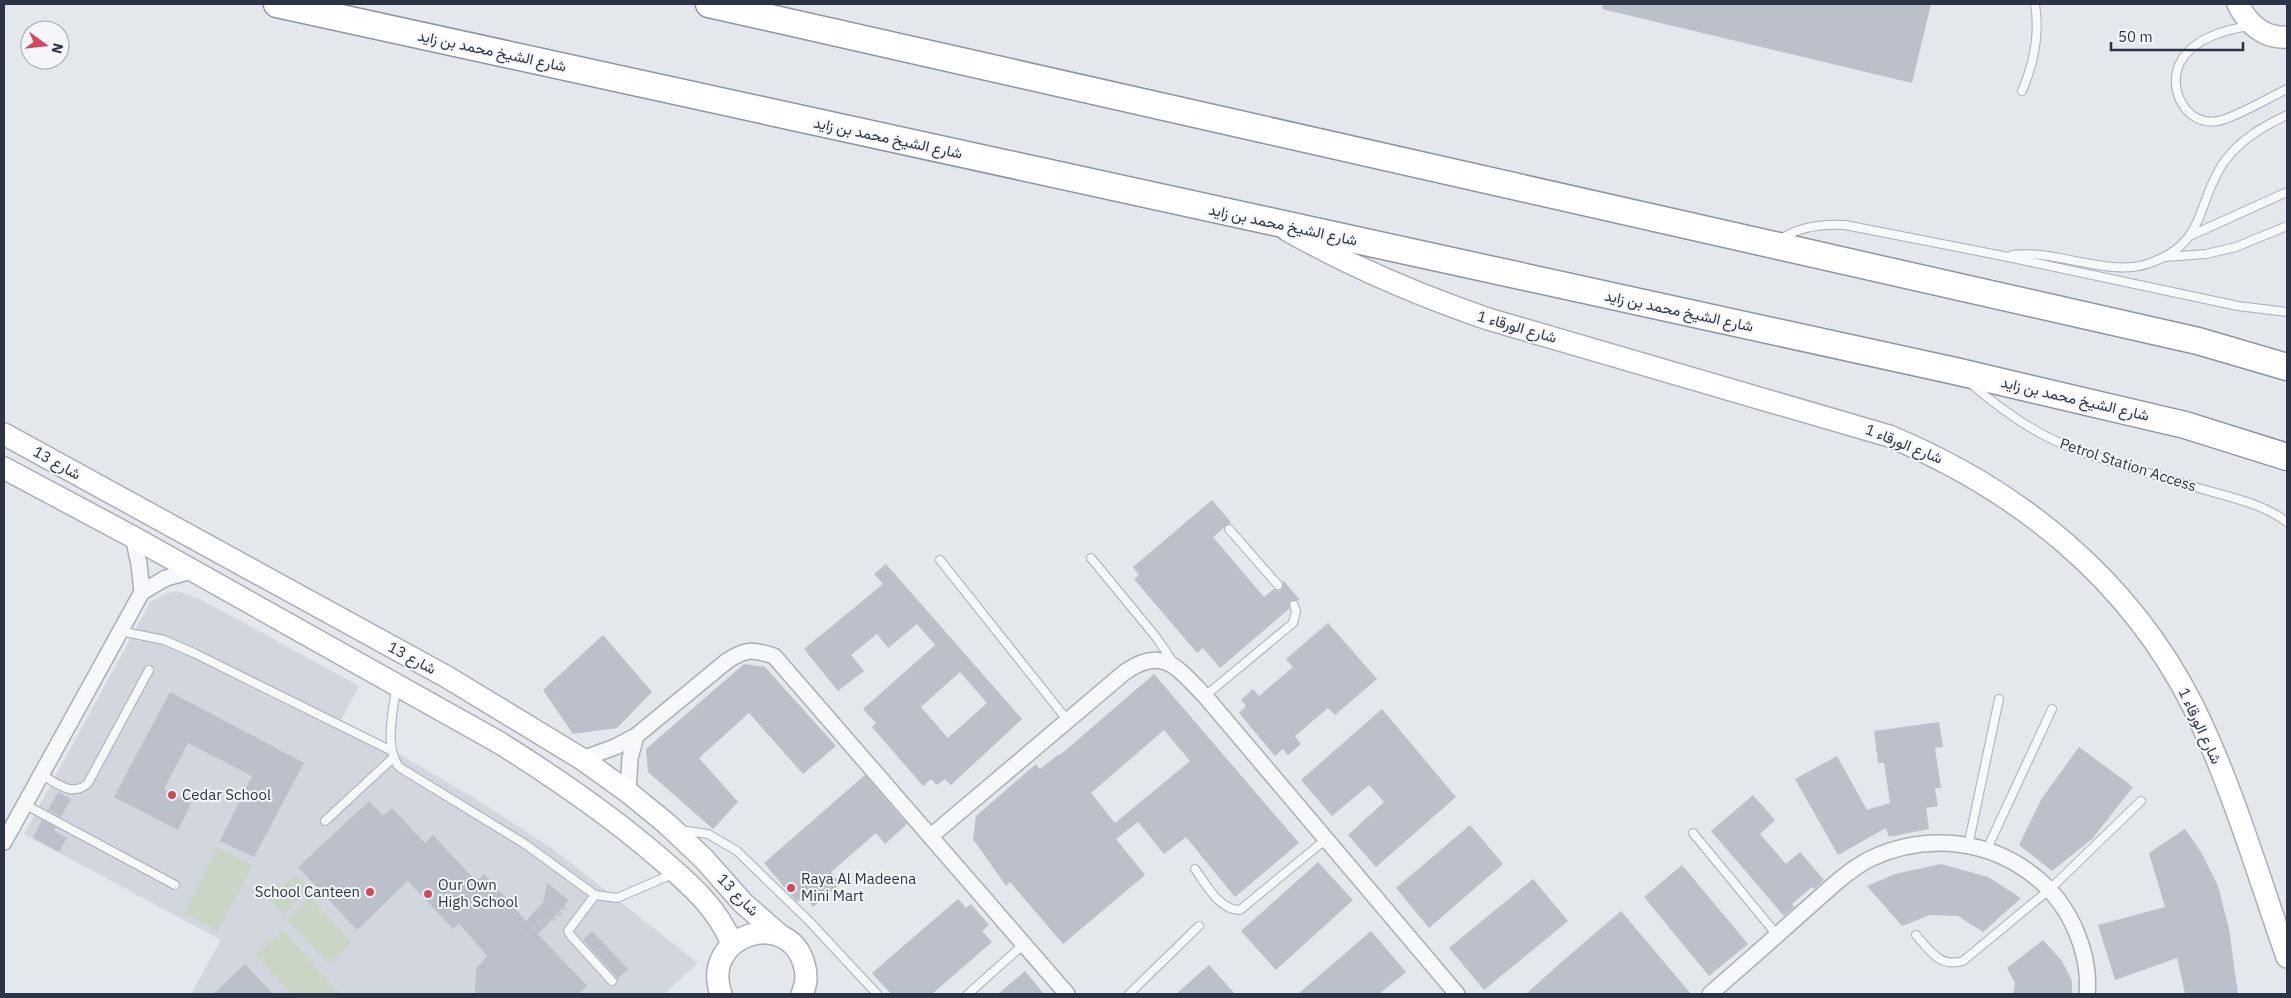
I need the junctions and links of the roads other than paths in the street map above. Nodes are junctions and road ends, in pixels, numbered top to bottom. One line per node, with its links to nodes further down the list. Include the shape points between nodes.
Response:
1 (277, 4): 13 (highway, شارع الشيخ محمد بن زايد)
2 (709, 4): 8 (highway)
3 (790, 4): 8 (highway)
4 (2035, 4): 10 (lane, via 2036,44)
5 (2238, 4): 6 (street)
6 (2253, 26): 7 (street, via 2268,34); 9 (lane, via 2218,34 2192,48 2181,60 2175,74 2175,90 2182,104 2192,116 2204,121 2217,121)
7 (2287, 37)
8 (880, 41): 16 (highway)
9 (2287, 89)
10 (2022, 91)
11 (2287, 115): 15 (lane, via 2250,135 2235,148 2223,164)
12 (2287, 192): 15 (lane)
13 (1276, 224): 21 (highway, شارع الشيخ محمد بن زايد); 68 (street, شارع الورقاء 1, via 1358,268 1444,304 1889,436 1952,464 2039,520 2090,566 2136,618 2175,675 2200,720 2220,768)
14 (2287, 226): 18 (lane, via 2236,247 2206,254)
15 (2192, 235): 18 (lane)
16 (1774, 244): 17 (lane, via 1807,227 1828,224); 20 (highway, via 2198,341)
17 (2003, 256): 18 (lane, via 2032,254 2128,267); 19 (lane, via 2238,306)
18 (2163, 257)
19 (2287, 312)
20 (2287, 367)
21 (1956, 370): 23 (highway, شارع الشيخ محمد بن زايد, via 2185,426); 25 (lane, Petrol Station Access, via 1994,404 2064,445 2253,505)
22 (4, 434): 44 (street, شارع 13, via 447,677)
23 (2287, 457)
24 (4, 468): 27 (street, شارع 13)
25 (2287, 522)
26 (1229, 529): 31 (lane)
27 (133, 537): 30 (street, شارع 13); 32 (street)
28 (1091, 558): 35 (lane, via 1156,637)
29 (940, 560): 41 (lane)
30 (192, 571): 32 (street, via 166,578); 37 (street, شارع 13)
31 (1278, 585)
32 (142, 592): 34 (street)
33 (1294, 604): 38 (lane, via 1293,623)
34 (120, 631): 43 (lane, via 164,640 194,653); 45 (street)
35 (1175, 666): 38 (street); 41 (street, via 1158,660 1140,662)
36 (149, 670): 45 (lane, via 83,788 71,790)
37 (396, 686): 43 (lane); 58 (street, شارع 13, via 550,774)
38 (1206, 696): 53 (street)
39 (1998, 699): 55 (lane)
40 (2052, 709): 56 (lane)
41 (1068, 721): 52 (street)
42 (636, 736): 44 (street, via 615,748); 46 (street, via 630,758); 52 (street, via 727,661 741,652 758,650 774,656 786,668)
43 (392, 755): 49 (lane); 61 (lane, via 399,768 525,844)
44 (582, 759): 46 (street, شارع 13)
45 (41, 774): 48 (street)
46 (628, 792): 50 (street, شارع 13)
47 (2140, 801): 60 (lane)
48 (24, 804): 54 (street); 59 (lane)
49 (325, 821)
50 (674, 830): 65 (street, شارع 13, via 743,903); 72 (lane, via 708,834 737,851)
51 (1693, 833): 63 (lane)
52 (931, 836): 67 (street)
53 (1325, 840): 57 (lane, via 1240,910 1224,906); 76 (street)
54 (4, 842)
55 (1968, 846): 56 (street); 63 (street, via 1948,842 1909,845 1872,858 1839,880)
56 (1987, 849): 60 (street, via 2023,866)
57 (1194, 869)
58 (677, 872): 61 (lane, via 617,898); 66 (street, شارع 13, via 709,905)
59 (175, 885)
60 (2050, 889): 64 (lane, via 1963,961 1944,963); 78 (street, via 2072,921 2084,955)
61 (595, 895): 69 (lane, via 568,931)
62 (1199, 926): 75 (lane)
63 (1777, 935): 77 (street)
64 (1916, 935)
65 (782, 937): 66 (street, via 756,933); 71 (street, شارع 13, via 803,959)
66 (732, 944): 70 (street, via 718,969)
67 (1024, 944): 73 (lane); 74 (street)
68 (2287, 957)
69 (612, 981)
70 (718, 992)
71 (806, 993)
72 (877, 994)
73 (968, 994)
74 (1067, 994)
75 (1129, 994)
76 (1457, 994)
77 (1710, 994)
78 (2087, 994)

